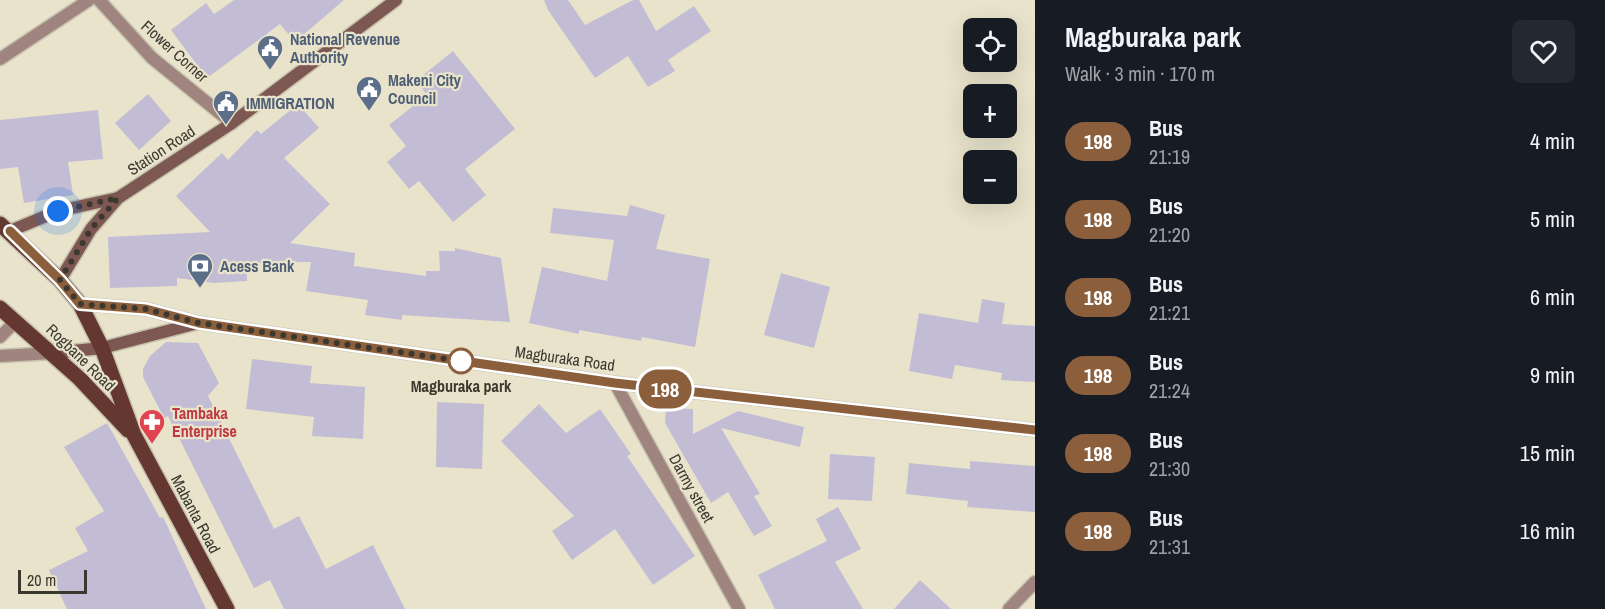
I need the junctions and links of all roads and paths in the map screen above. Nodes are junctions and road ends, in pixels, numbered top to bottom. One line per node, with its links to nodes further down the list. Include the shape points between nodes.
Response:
1 (89, 0): 4 (street)
2 (99, 0): 5 (street, Flower Corner, via 152,58)
3 (396, 0): 5 (street, Station Road)
4 (0, 59)
5 (232, 123): 6 (street, Station Road)
6 (118, 198): 7 (street, Station Road); 8 (street, Station Road, via 91,229)
7 (5, 228): 8 (main road)
8 (60, 280): 9 (main road)
9 (80, 304): 12 (street, Magburaka Road, via 146,309); 14 (main road)
10 (0, 308): 11 (main road, Rogbane Road)
11 (16, 321): 13 (street); 15 (main road, Rogbane Road)
12 (199, 323): 14 (street, Magburaka Road); 17 (street, Magburaka Road)
13 (0, 337)
14 (102, 348): 15 (street, Magburaka Road); 19 (main road)
15 (53, 353): 16 (street); 19 (main road, Rogbane Road)
16 (0, 356)
17 (615, 383): 18 (street, Magburaka Road); 22 (street, Darmy street)
18 (1035, 430)
19 (134, 435): 21 (main road, Mabanta Road)
20 (1035, 582): 23 (street)
21 (227, 609)
22 (739, 609)
23 (1009, 609)

